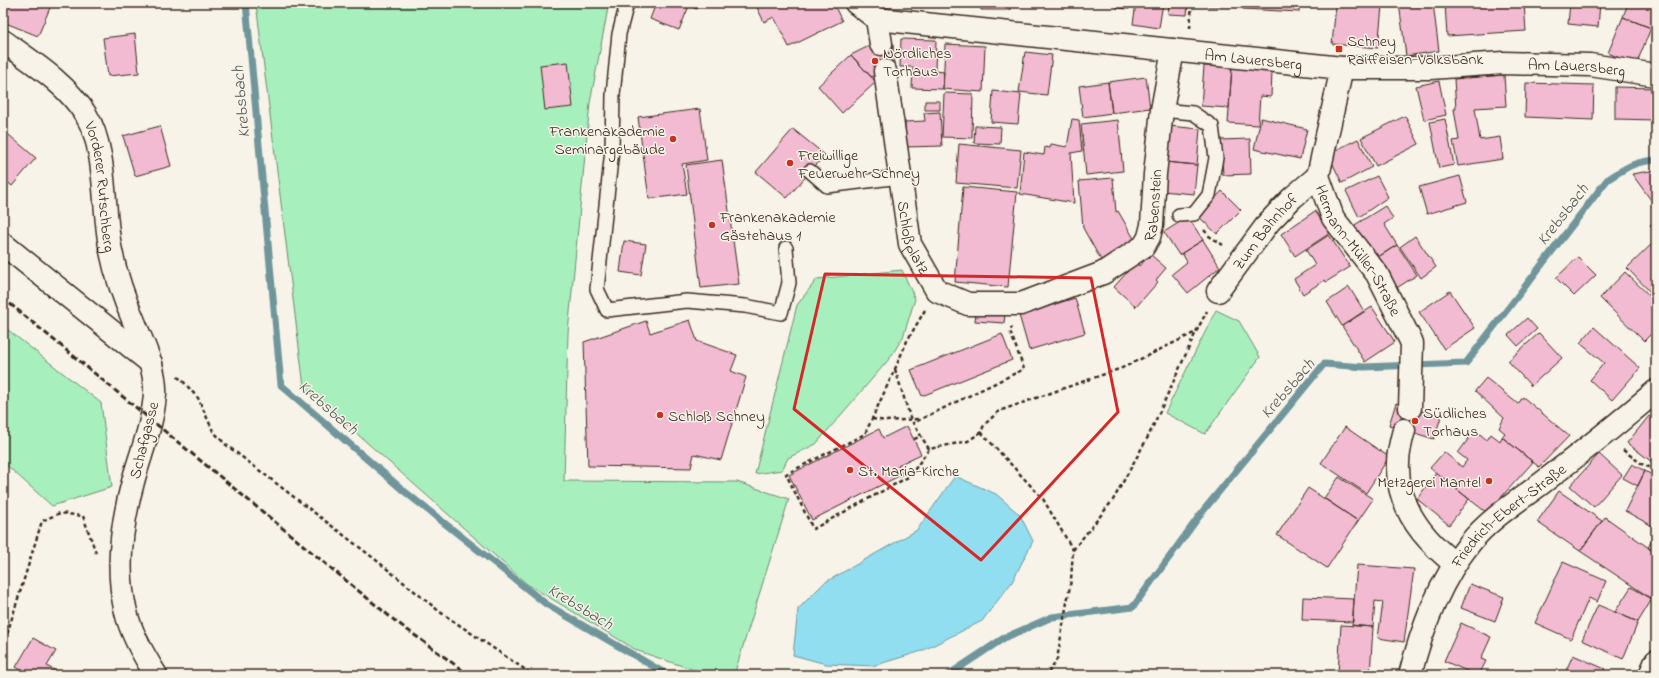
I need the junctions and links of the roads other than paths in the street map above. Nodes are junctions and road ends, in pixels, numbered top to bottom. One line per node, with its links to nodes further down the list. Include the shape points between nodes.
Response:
1 (627, 3): 16 (lane, via 619,34 613,95 612,150 597,289 607,310 687,301 745,306 781,314 789,283)
2 (856, 3): 3 (street)
3 (877, 19): 5 (street); 6 (street, Am Lauersberg)
4 (3, 41): 19 (street, Vorderer Rutschberg, via 58,83 77,102 90,121 98,150 111,252 128,307)
5 (881, 44)
6 (1173, 50): 7 (street, Am Lauersberg); 10 (street, Rabenstein)
7 (1342, 68): 9 (street, Am Lauersberg, via 1430,68 1511,63 1590,65); 12 (street, Hermann-Müller-Straße)
8 (885, 71): 13 (street, Schloßplatz)
9 (1656, 75)
10 (1162, 110): 14 (lane, via 1193,113 1212,126 1216,158 1209,195 1194,214); 18 (street, Rabenstein, via 1154,174 1152,225 1144,246 1103,273)
11 (810, 172): 13 (lane, via 827,186)
12 (1318, 176): 17 (street, Zum Bahnhof, via 1269,222); 21 (street, Hermann-Müller-Straße, via 1333,218 1377,274 1412,343)
13 (900, 177): 18 (street, Schloßplatz, via 910,244 937,291 968,304)
14 (1180, 215)
15 (3, 244): 19 (street)
16 (786, 248)
17 (1218, 291)
18 (1021, 304)
19 (152, 364): 25 (street, Schafgasse, via 155,388 152,420 131,488 125,518 121,572 126,614 138,644)
20 (1656, 391): 23 (street, Friedrich-Ebert-Straße, via 1604,435 1493,520 1470,542)
21 (1410, 408)
22 (1404, 430): 23 (street, via 1398,462 1401,496 1428,541)
23 (1455, 564): 26 (street, Friedrich-Ebert-Straße, via 1430,612)
24 (1656, 661): 27 (street)
25 (156, 675)
26 (1410, 675)
27 (1650, 675)

